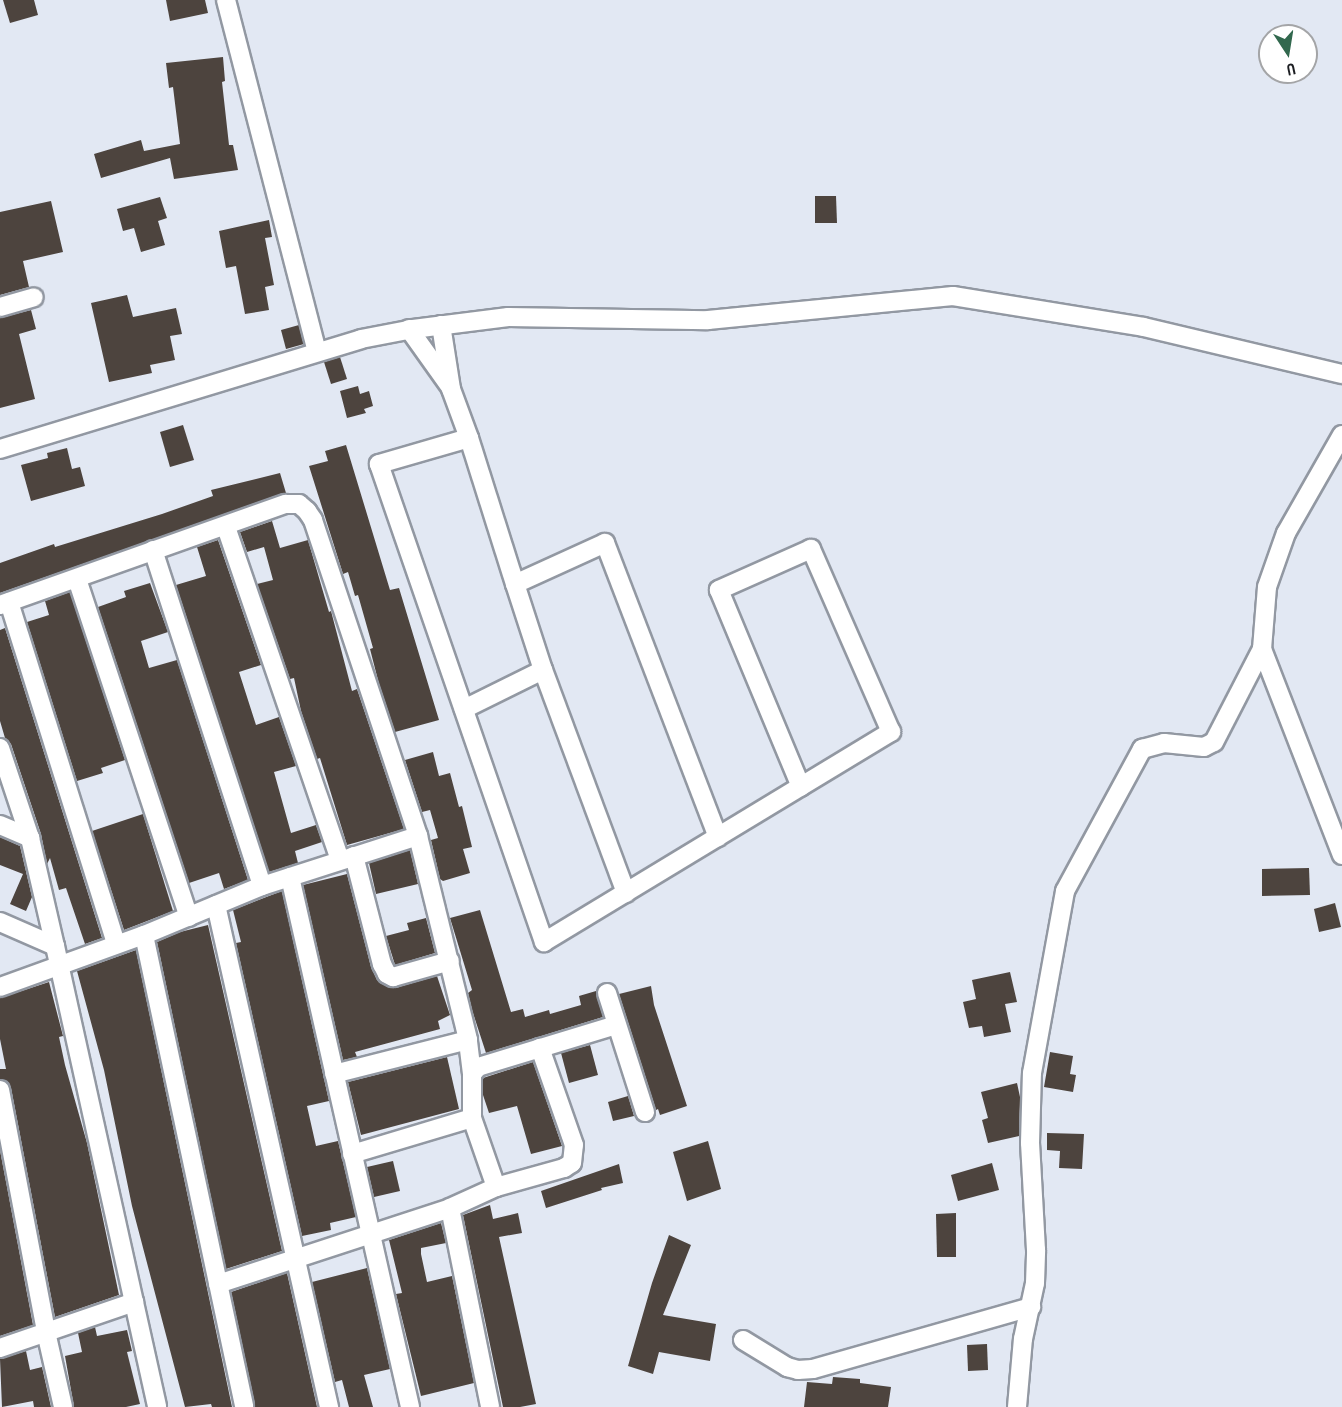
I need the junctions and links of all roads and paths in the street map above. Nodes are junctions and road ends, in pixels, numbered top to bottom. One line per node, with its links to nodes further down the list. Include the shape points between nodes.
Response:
1 (226, 0): 6 (street)
2 (34, 297): 3 (street)
3 (0, 307)
4 (441, 325): 5 (street); 7 (street, via 508,317 708,320 953,296 1144,327); 8 (street)
5 (409, 329): 6 (street); 8 (street)
6 (317, 351): 11 (street)
7 (1342, 374)
8 (452, 389): 10 (street)
9 (1342, 435): 17 (street, via 1286,533 1267,587)
10 (469, 438): 15 (street); 19 (street, via 379,464)
11 (0, 449)
12 (226, 527): 13 (street); 23 (street, via 286,504 299,504 313,520); 27 (street)
13 (153, 550): 14 (street); 29 (street)
14 (77, 579): 16 (street); 32 (street)
15 (515, 584): 18 (street); 24 (street, via 605,543)
16 (4, 604): 35 (street)
17 (1262, 649): 26 (street); 56 (street, via 1214,742 1204,747 1164,743 1142,749 1065,891 1032,1073 1030,1143 1036,1250)
18 (543, 670): 19 (street); 30 (street)
19 (464, 709): 30 (street, via 544,942)
20 (0, 748): 25 (street)
21 (801, 787): 21 (street, via 891,732 811,549 719,590); 24 (street)
22 (0, 825): 25 (street)
23 (418, 836): 27 (street); 37 (street)
24 (718, 837): 30 (street)
25 (30, 838): 36 (street)
26 (1342, 855)
27 (347, 858): 28 (street); 37 (street, via 387,974 393,977)
28 (290, 876): 29 (street); 44 (street)
29 (262, 886): 31 (street)
30 (626, 893)
31 (216, 906): 32 (street); 53 (street)
32 (189, 917): 34 (street)
33 (0, 922): 36 (street)
34 (144, 935): 35 (street); 54 (street)
35 (116, 944): 38 (street)
36 (54, 946): 38 (street)
37 (450, 961): 42 (street)
38 (58, 965): 39 (street); 55 (street)
39 (0, 987)
40 (607, 993): 41 (street)
41 (616, 1025): 43 (street); 47 (street)
42 (468, 1040): 44 (street); 45 (street)
43 (540, 1048): 45 (street, via 478,1067); 50 (street, via 574,1145 572,1163)
44 (334, 1074): 49 (street)
45 (472, 1074): 48 (street)
46 (0, 1089): 57 (street)
47 (645, 1112)
48 (472, 1118): 49 (street); 50 (street)
49 (352, 1154): 52 (street)
50 (496, 1187): 51 (street)
51 (450, 1208): 52 (street); 65 (street)
52 (371, 1235): 53 (street); 64 (street)
53 (297, 1259): 54 (street); 63 (street)
54 (218, 1284): 62 (street)
55 (134, 1302): 57 (street); 61 (street)
56 (1031, 1307): 58 (street, via 813,1369 787,1367); 66 (street, via 1023,1339)
57 (46, 1332): 59 (street); 60 (street)
58 (743, 1340)
59 (0, 1348)
60 (63, 1407)
61 (157, 1407)
62 (244, 1407)
63 (329, 1407)
64 (410, 1407)
65 (490, 1407)
66 (1017, 1407)

